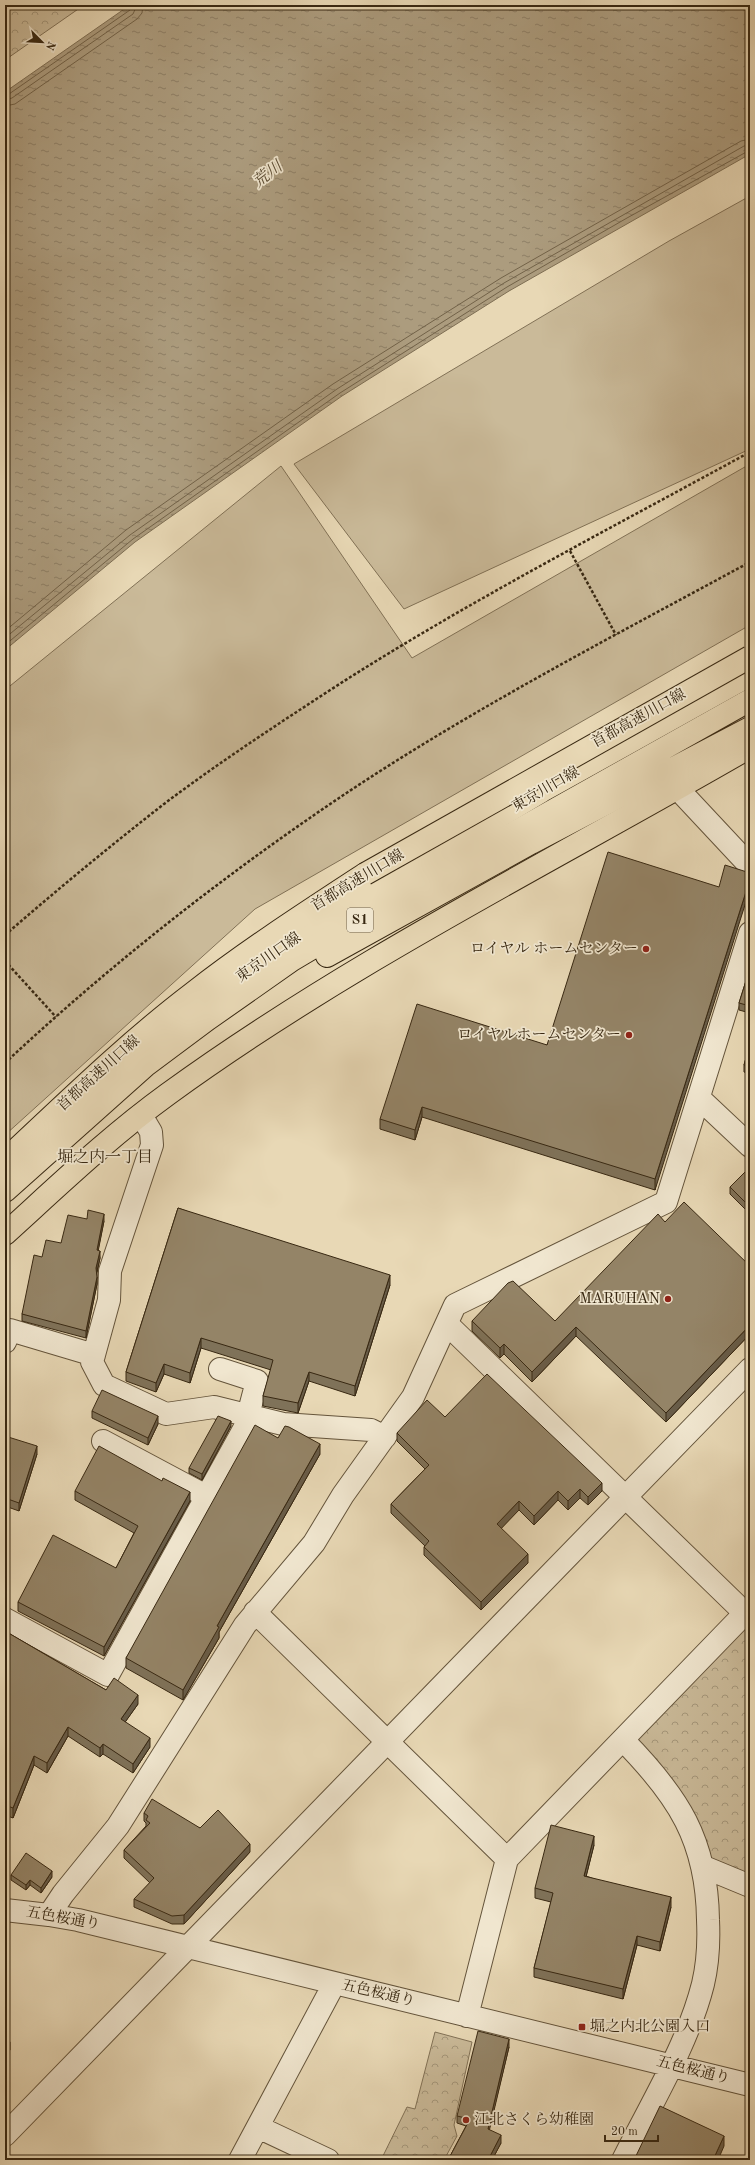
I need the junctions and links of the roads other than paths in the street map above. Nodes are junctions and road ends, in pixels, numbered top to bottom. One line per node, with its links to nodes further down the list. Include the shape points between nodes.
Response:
1 (750, 648): 9 (street, via 708,674)
2 (750, 657): 11 (main road, 首都高速川口線 / S1, bridge)
3 (750, 665): 11 (main road, S1, bridge, via 417,855)
4 (750, 675): 9 (main road, 東京川口線)
5 (750, 700): 13 (main road, 首都高速川口線 / S1, via 376,910 292,960)
6 (750, 728): 13 (main road)
7 (750, 748): 8 (main road)
8 (678, 789): 10 (street); 15 (main road, via 371,960 244,1040)
9 (542, 791): 18 (main road, 東京川口線, via 284,946 160,1039)
10 (750, 866)
11 (365, 874): 17 (main road, 首都高速川口線 / S1, via 283,927 193,993 113,1060)
12 (750, 933): 14 (street)
13 (208, 1018): 19 (main road, 首都高速川口線 / S1, via 145,1066)
14 (699, 1098): 16 (street); 21 (street, via 666,1202 455,1305)
15 (141, 1114): 20 (main road, via 96,1150); 23 (street, via 151,1132 152,1145 110,1271 109,1300)
16 (750, 1146)
17 (5, 1160)
18 (5, 1174)
19 (5, 1191)
20 (5, 1234)
21 (447, 1324): 27 (street, via 413,1397); 30 (street)
22 (5, 1342): 23 (street, via 10,1330)
23 (94, 1355): 26 (street, via 92,1362 104,1385 166,1414 214,1407)
24 (220, 1369): 26 (street, via 257,1381)
25 (750, 1369): 30 (street)
26 (248, 1416): 27 (street, via 283,1424 371,1430); 29 (street, via 245,1427)
27 (385, 1437): 31 (street, via 343,1495 314,1543)
28 (103, 1441): 29 (street)
29 (206, 1496): 33 (street, via 108,1675)
30 (624, 1497): 32 (street); 35 (street)
31 (255, 1612): 35 (street); 40 (street, via 118,1826)
32 (748, 1613): 34 (street)
33 (5, 1619)
34 (624, 1740): 36 (street); 37 (street, via 676,1803 693,1836)
35 (387, 1741): 36 (street); 41 (street)
36 (507, 1859): 43 (street)
37 (704, 1867): 38 (street); 44 (street, via 708,1928 703,1983 695,2009)
38 (750, 1886)
39 (5, 1910): 40 (street, 五色桜通り)
40 (49, 1915): 41 (street, 五色桜通り)
41 (189, 1948): 42 (street, 五色桜通り); 47 (street)
42 (334, 1984): 43 (street, 五色桜通り); 46 (street)
43 (467, 2016): 44 (street, 五色桜通り)
44 (670, 2066): 45 (street, 五色桜通り); 50 (street)
45 (750, 2085)
46 (258, 2127): 48 (street); 49 (street)
47 (5, 2135)
48 (240, 2160)
49 (328, 2160)
50 (623, 2160)

